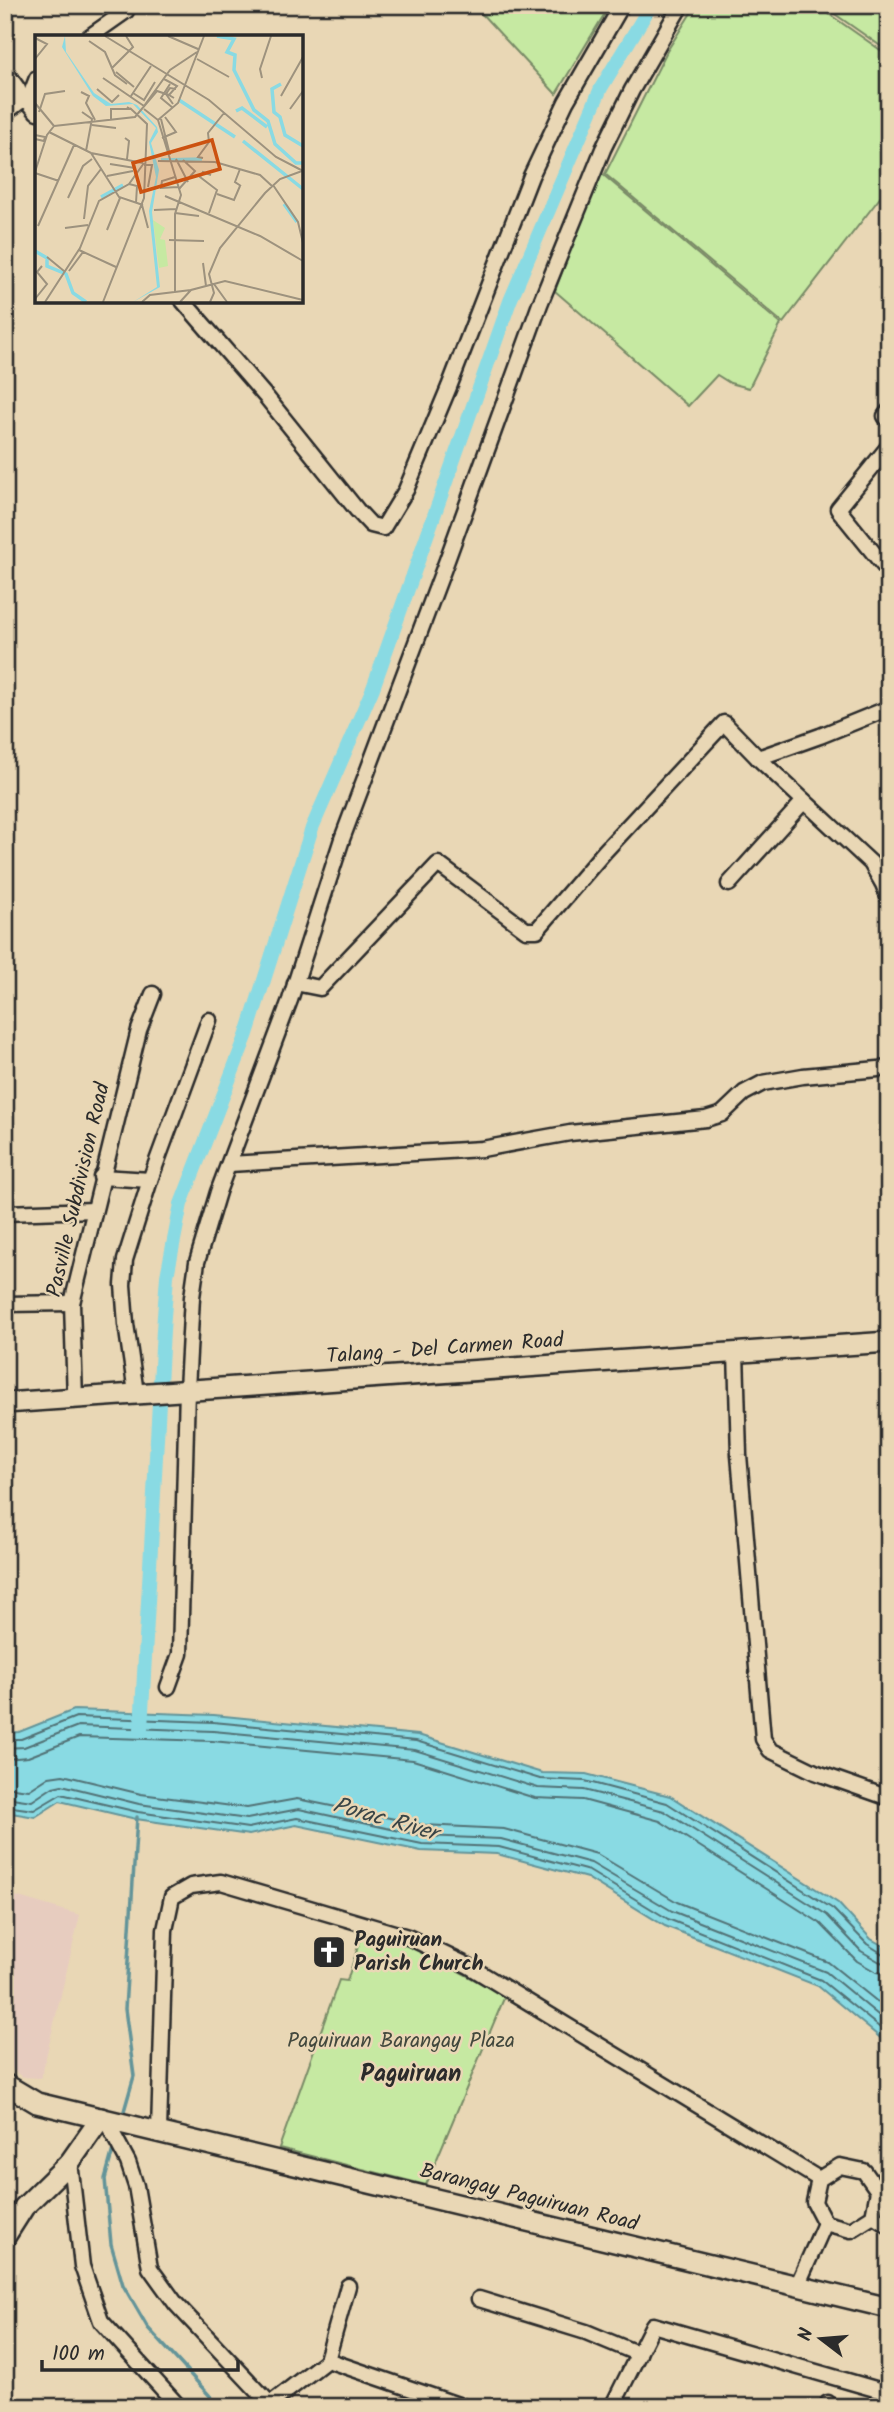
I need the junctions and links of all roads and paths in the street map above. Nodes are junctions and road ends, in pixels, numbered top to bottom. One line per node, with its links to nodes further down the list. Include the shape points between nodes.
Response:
1 (128, 5): 4 (street)
2 (622, 5): 9 (street, via 566,102 531,176 433,426 406,490 383,528 370,524 357,510)
3 (681, 5): 19 (street, via 603,149 540,304 342,839)
4 (92, 35)
5 (5, 71): 7 (street)
6 (35, 84): 7 (street)
7 (28, 105): 8 (street)
8 (5, 113)
9 (185, 303)
10 (889, 411): 11 (street, via 885,416)
11 (889, 421)
12 (889, 446): 13 (street, via 838,509)
13 (889, 572)
14 (889, 708): 15 (street)
15 (758, 758): 16 (street); 19 (street, via 724,723 537,930 526,930 438,864 320,988)
16 (804, 801): 17 (street); 18 (street, via 871,863)
17 (729, 884)
18 (889, 899)
19 (295, 983): 23 (street)
20 (153, 994): 24 (street, Pasville Subdivision Road, via 139,1030)
21 (209, 1020): 25 (street)
22 (889, 1068): 23 (street, via 763,1083 722,1114 706,1119 570,1133 482,1149)
23 (229, 1164): 32 (street, via 197,1262)
24 (101, 1177): 25 (street); 26 (street, Pasville Subdivision Road)
25 (150, 1180): 33 (street, via 125,1260 123,1285 126,1324)
26 (94, 1210): 27 (street); 28 (street, Pasville Subdivision Road)
27 (5, 1213)
28 (72, 1303): 29 (street); 34 (street, Pasville Subdivision Road)
29 (5, 1304)
30 (889, 1342): 31 (street, Talang - Del Carmen Road)
31 (736, 1352): 32 (street, Talang - Del Carmen Road); 37 (street, via 739,1455 763,1739 770,1750 815,1772)
32 (182, 1390): 33 (street, Talang - Del Carmen Road); 36 (street, via 180,1654)
33 (144, 1393): 34 (street, Talang - Del Carmen Road)
34 (75, 1400): 35 (street, Talang - Del Carmen Road)
35 (5, 1403)
36 (168, 1687)
37 (889, 1798)
38 (5, 2084): 39 (street, Barangay Paguiruan Road, via 37,2104)
39 (107, 2123): 40 (street, Barangay Paguiruan Road); 41 (street); 55 (street, via 135,2186 150,2268 176,2304)
40 (159, 2131): 42 (street, via 165,1930 172,1897 191,1886 221,1882 408,1937 469,1966); 48 (street, Barangay Paguiruan Road)
41 (70, 2162): 46 (street, via 24,2207); 54 (street, via 82,2266 101,2322)
42 (819, 2179): 43 (street, via 840,2166 864,2171 878,2191); 44 (street, via 814,2202)
43 (873, 2216): 44 (street, via 851,2230); 45 (street)
44 (825, 2223): 48 (street)
45 (889, 2226)
46 (5, 2236)
47 (348, 2286): 52 (street)
48 (797, 2286): 50 (street, Barangay Paguiruan Road)
49 (479, 2299): 51 (street, via 586,2332)
50 (889, 2308)
51 (639, 2354): 53 (street, via 653,2325); 58 (street)
52 (327, 2360): 55 (street); 57 (street)
53 (889, 2393)
54 (166, 2401): 56 (street)
55 (272, 2405)
56 (179, 2407)
57 (464, 2407)
58 (612, 2407)

